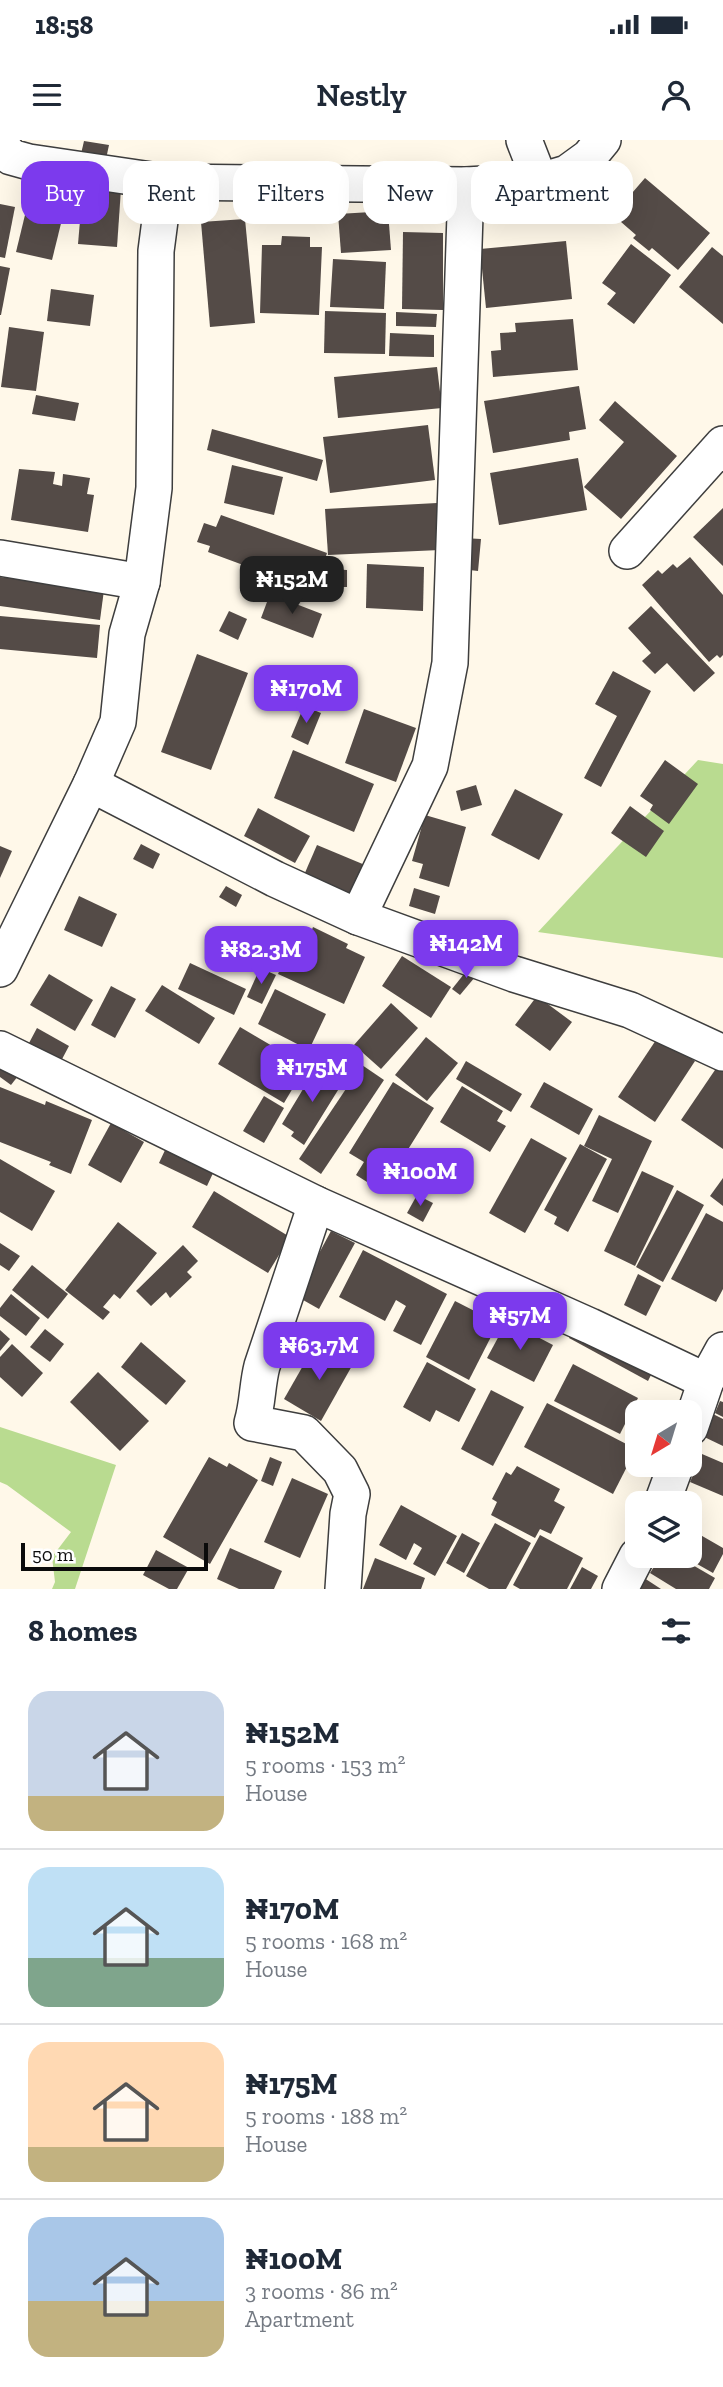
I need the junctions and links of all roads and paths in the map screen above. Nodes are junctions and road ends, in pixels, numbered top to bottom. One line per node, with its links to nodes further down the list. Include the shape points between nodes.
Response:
1 (524, 140): 4 (street)
2 (603, 140): 5 (street)
3 (0, 144): 6 (street, via 11,157 29,162)
4 (532, 161)
5 (584, 161)
6 (123, 176)
7 (219, 183): 8 (street)
8 (466, 185): 9 (street); 16 (street, via 450,663 430,766)
9 (471, 185)
10 (160, 224): 14 (street, via 154,488)
11 (723, 444): 12 (street)
12 (627, 551)
13 (0, 558): 14 (street)
14 (142, 582): 15 (street, via 127,634 118,722)
15 (91, 784): 16 (street); 17 (street)
16 (358, 918): 19 (street, via 630,1010)
17 (0, 969)
18 (0, 1049): 20 (street)
19 (723, 1053)
20 (316, 1204): 22 (street); 25 (street, via 262,1366 252,1423 304,1433 340,1470 352,1494)
21 (723, 1350): 22 (street)
22 (706, 1381): 23 (street)
23 (700, 1400)
24 (631, 1568): 26 (street)
25 (343, 1589)
26 (620, 1589)

